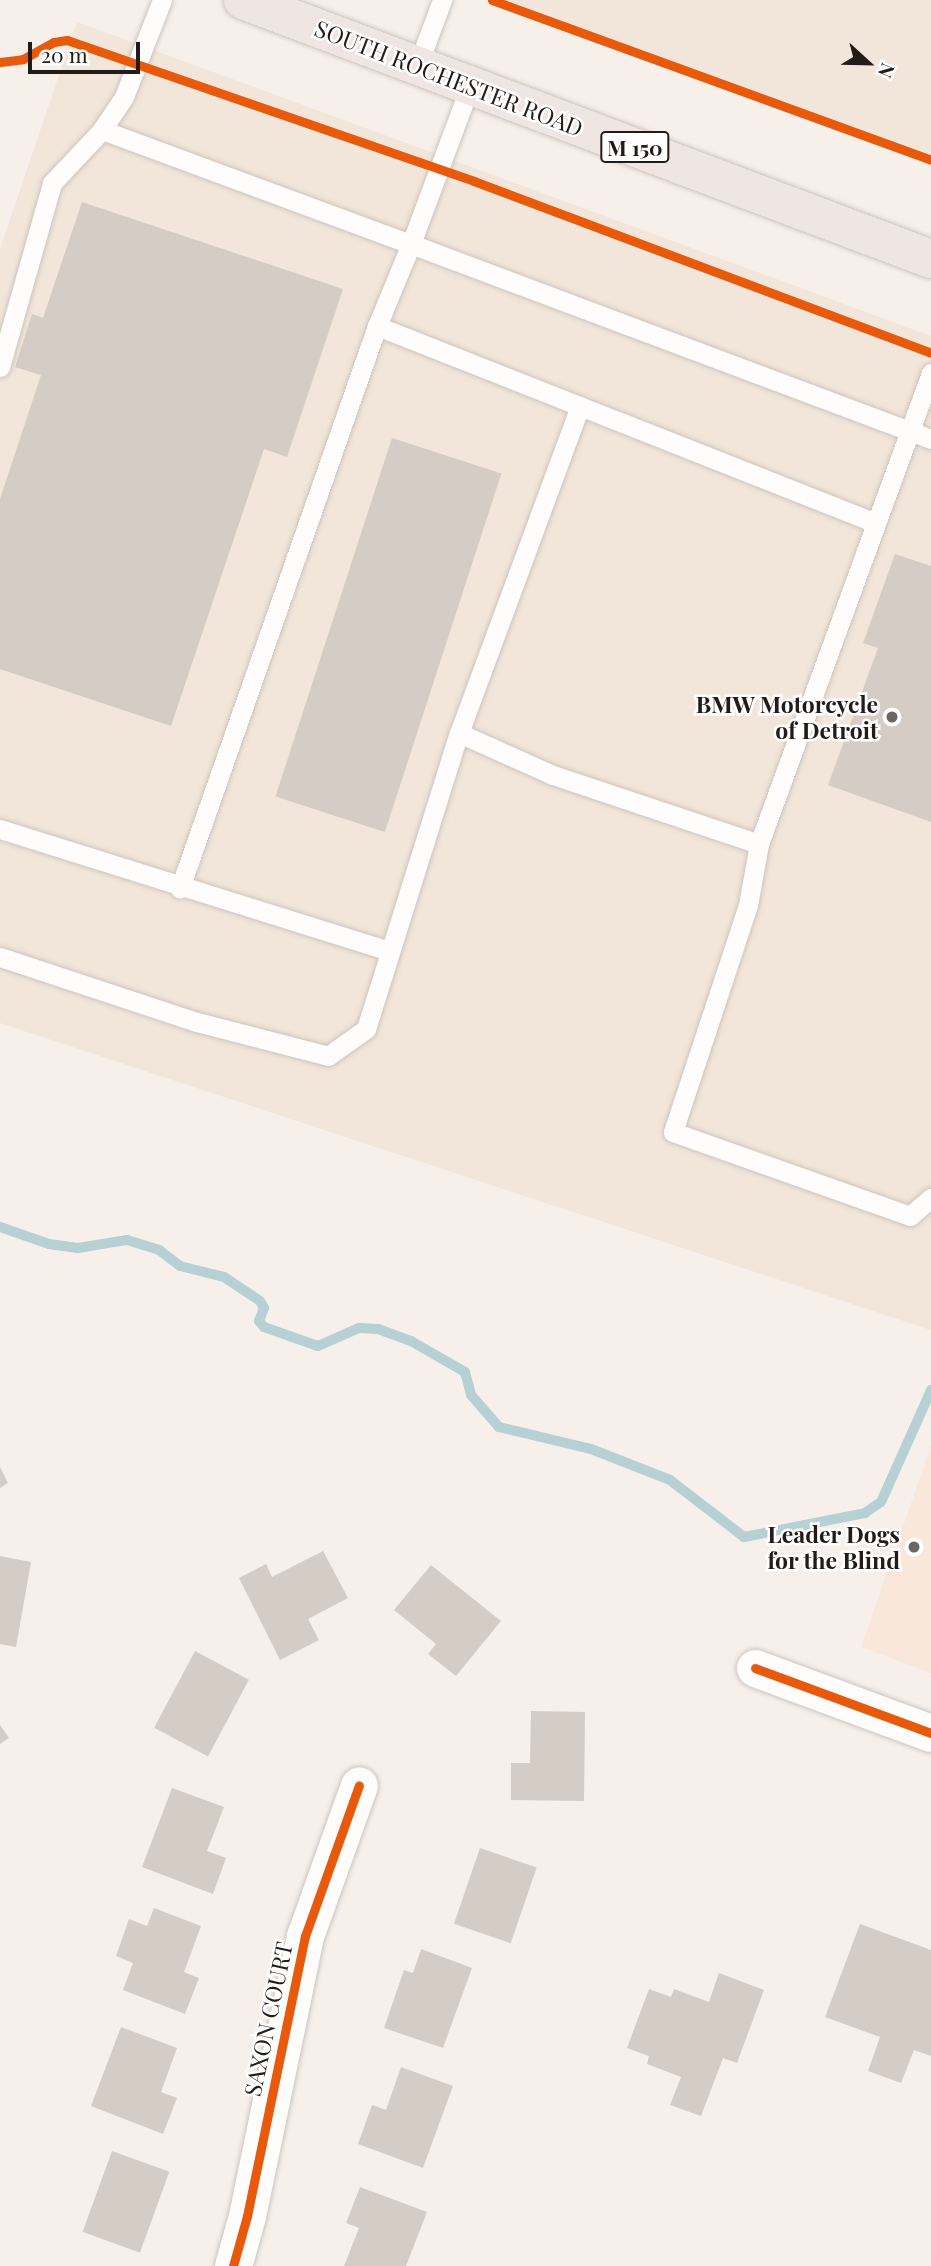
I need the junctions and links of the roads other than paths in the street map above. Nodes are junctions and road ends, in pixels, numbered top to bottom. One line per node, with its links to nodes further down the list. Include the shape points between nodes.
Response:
1 (162, 0): 6 (lane, via 124,97)
2 (243, 0): 4 (main road, SOUTH ROCHESTER ROAD / M 150)
3 (442, 0): 4 (lane)
4 (418, 67): 5 (main road, SOUTH ROCHESTER ROAD / M 150)
5 (470, 86): 7 (lane); 8 (main road, SOUTH ROCHESTER ROAD / M 150)
6 (102, 130): 7 (lane); 10 (lane, via 52,183)
7 (411, 244): 9 (lane); 13 (lane)
8 (931, 259)
9 (377, 326): 12 (lane); 19 (lane)
10 (0, 367)
11 (931, 373): 13 (lane)
12 (580, 406): 15 (lane); 16 (lane)
13 (910, 431): 14 (lane); 15 (lane)
14 (931, 439)
15 (876, 523): 18 (lane)
16 (459, 733): 18 (lane, via 553,775); 20 (lane)
17 (0, 829): 19 (lane)
18 (759, 844): 22 (lane, via 748,905 673,1132 911,1216)
19 (180, 888): 20 (lane)
20 (389, 951): 21 (lane, via 366,1029 328,1056 197,1022)
21 (0, 957)
22 (931, 1198)
23 (755, 1668): 24 (street)
24 (931, 1733)
25 (359, 1785): 26 (street, SAXON COURT, via 305,1936)
26 (233, 2266)

